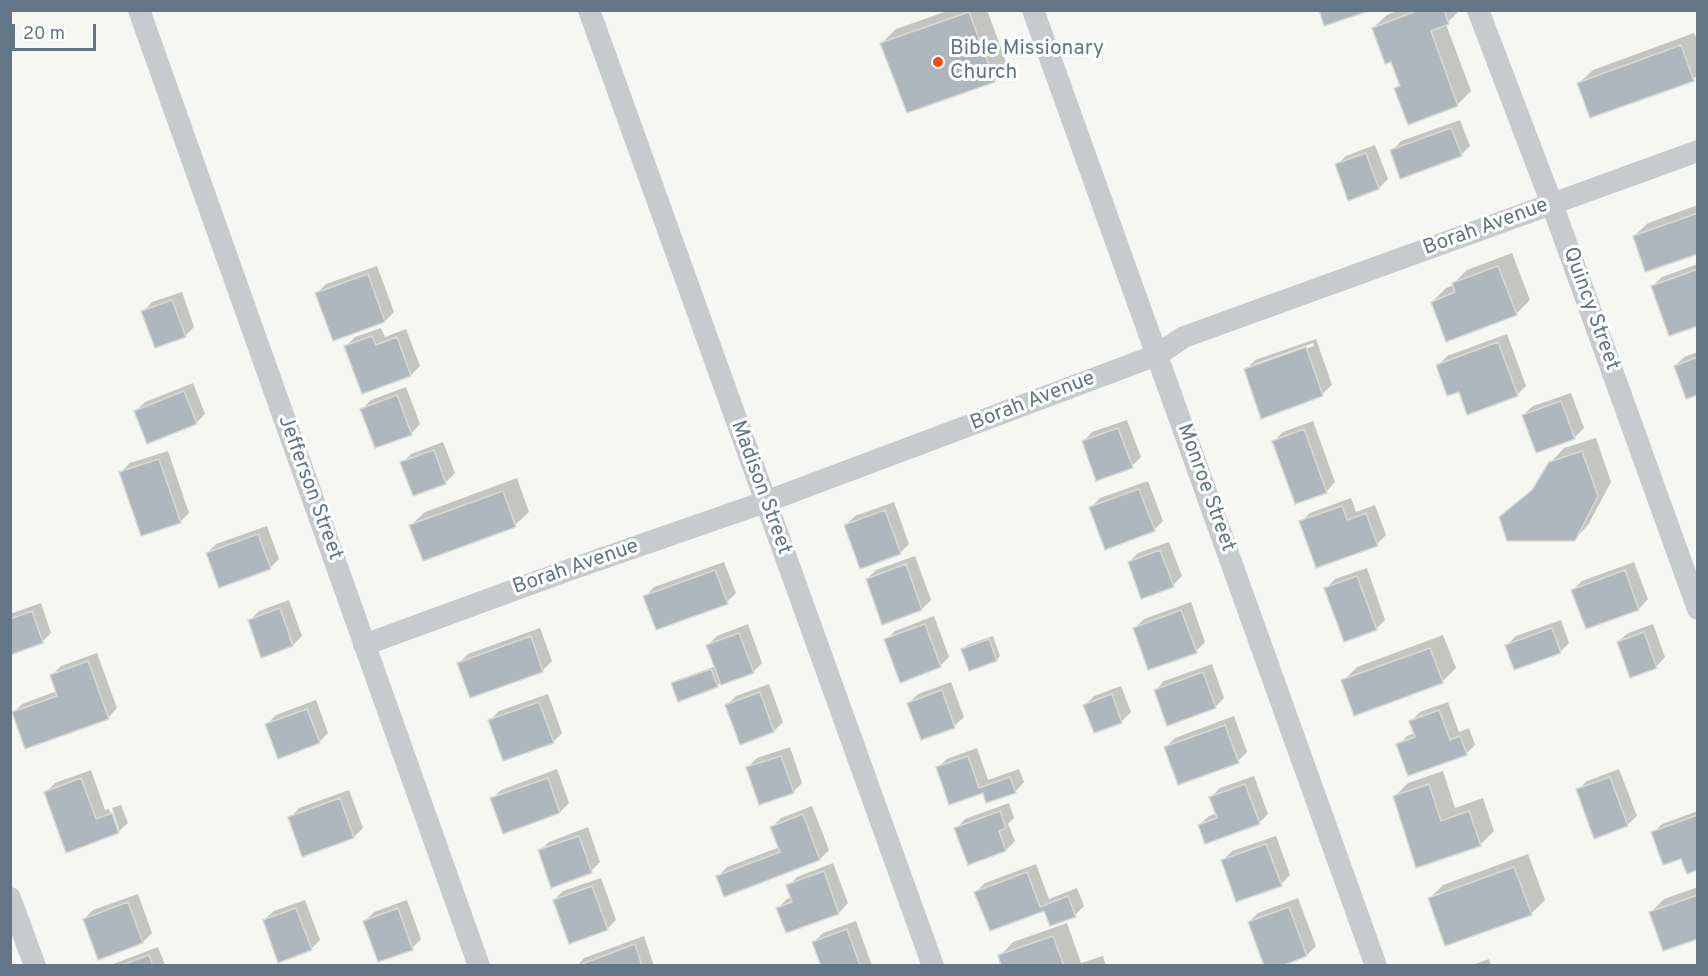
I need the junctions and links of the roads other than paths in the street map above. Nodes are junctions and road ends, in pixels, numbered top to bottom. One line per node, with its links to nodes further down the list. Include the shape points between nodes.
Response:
1 (139, 10): 10 (street, Jefferson Street)
2 (589, 10): 8 (street, Madison Street)
3 (1033, 10): 7 (street, Monroe Street)
4 (1478, 10): 6 (street, Quincy Street)
5 (1698, 151): 6 (street, Borah Avenue)
6 (1552, 204): 7 (street, Borah Avenue, via 1184,337); 9 (street, Quincy Street)
7 (1157, 355): 8 (street, Borah Avenue); 15 (street, Monroe Street)
8 (765, 502): 10 (street, Borah Avenue); 14 (street, Madison Street)
9 (1698, 609)
10 (364, 645): 13 (street, Jefferson Street)
11 (10, 898): 12 (street)
12 (34, 966)
13 (479, 966)
14 (933, 966)
15 (1376, 966)

